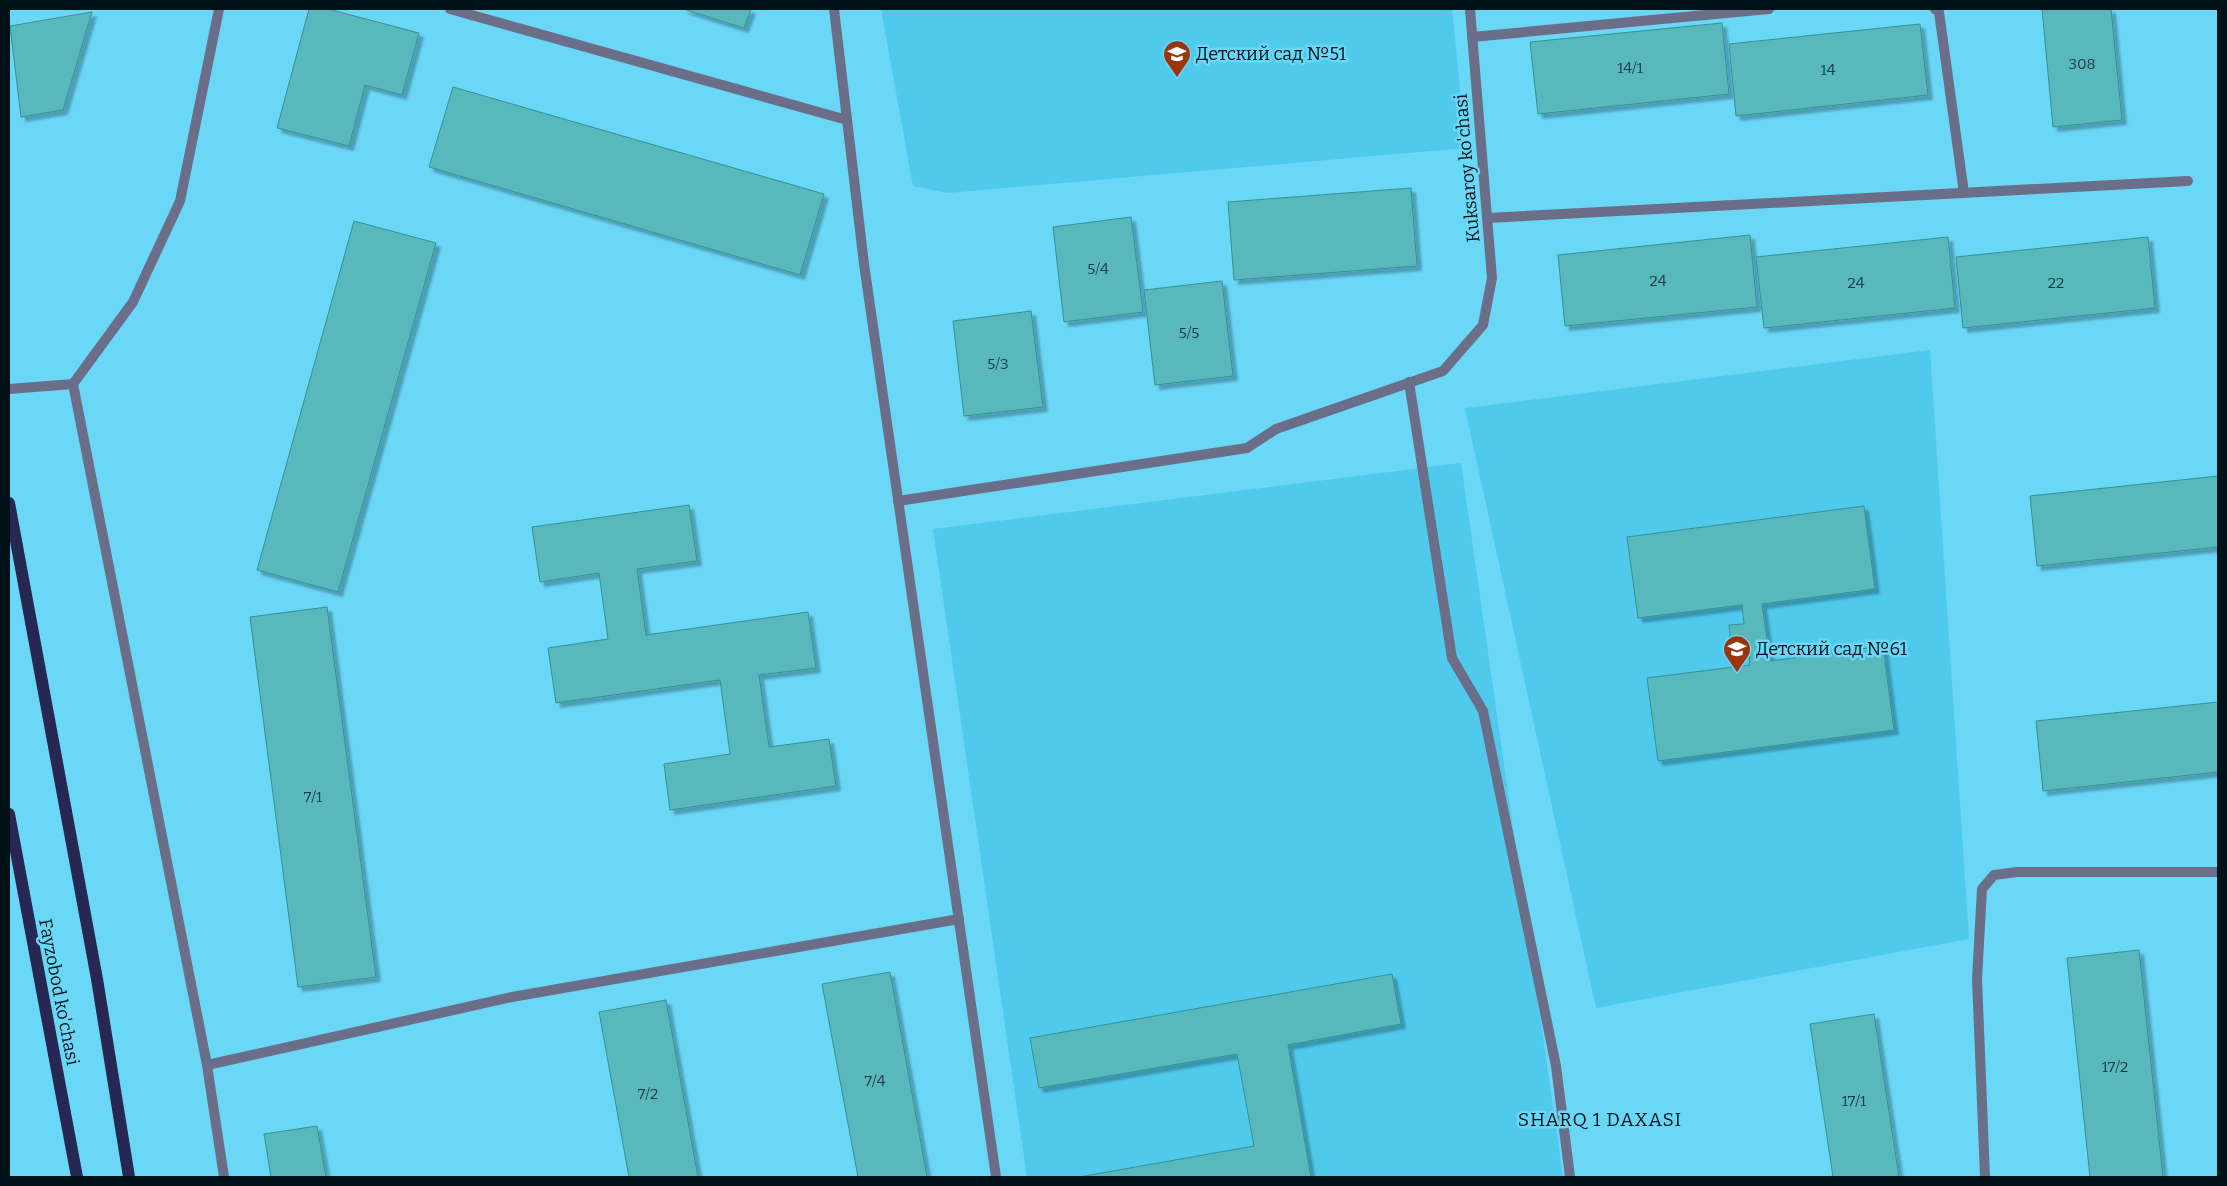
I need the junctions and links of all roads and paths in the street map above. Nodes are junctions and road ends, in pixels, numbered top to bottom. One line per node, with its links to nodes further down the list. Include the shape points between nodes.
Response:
1 (219, 9): 13 (street, via 180,201 133,302)
2 (450, 9): 8 (street)
3 (834, 9): 8 (street)
4 (1470, 9): 7 (street, Kuksaroy ko'chasi)
5 (1769, 9): 7 (street)
6 (1935, 9): 10 (street, via 1939,12)
7 (1472, 37): 11 (street, Kuksaroy ko'chasi)
8 (847, 120): 15 (street)
9 (2188, 181): 10 (street)
10 (1964, 193): 11 (street)
11 (1488, 218): 12 (street, Kuksaroy ko'chasi, via 1492,278 1483,325 1443,370)
12 (1409, 382): 15 (street, via 1276,429 1247,448); 25 (street, via 1452,658 1483,711 1556,1066)
13 (73, 384): 14 (street); 20 (street)
14 (9, 389)
15 (898, 501): 19 (street)
16 (9, 504): 22 (main road, via 97,979)
17 (9, 814): 21 (main road, Fayzobod ko'chasi)
18 (2218, 872): 26 (street, via 2017,872 1994,875 1982,889 1977,979)
19 (959, 919): 20 (street, via 512,997); 24 (street)
20 (206, 1064): 23 (street)
21 (77, 1177)
22 (130, 1177)
23 (224, 1177)
24 (996, 1177)
25 (1570, 1177)
26 (1985, 1177)

